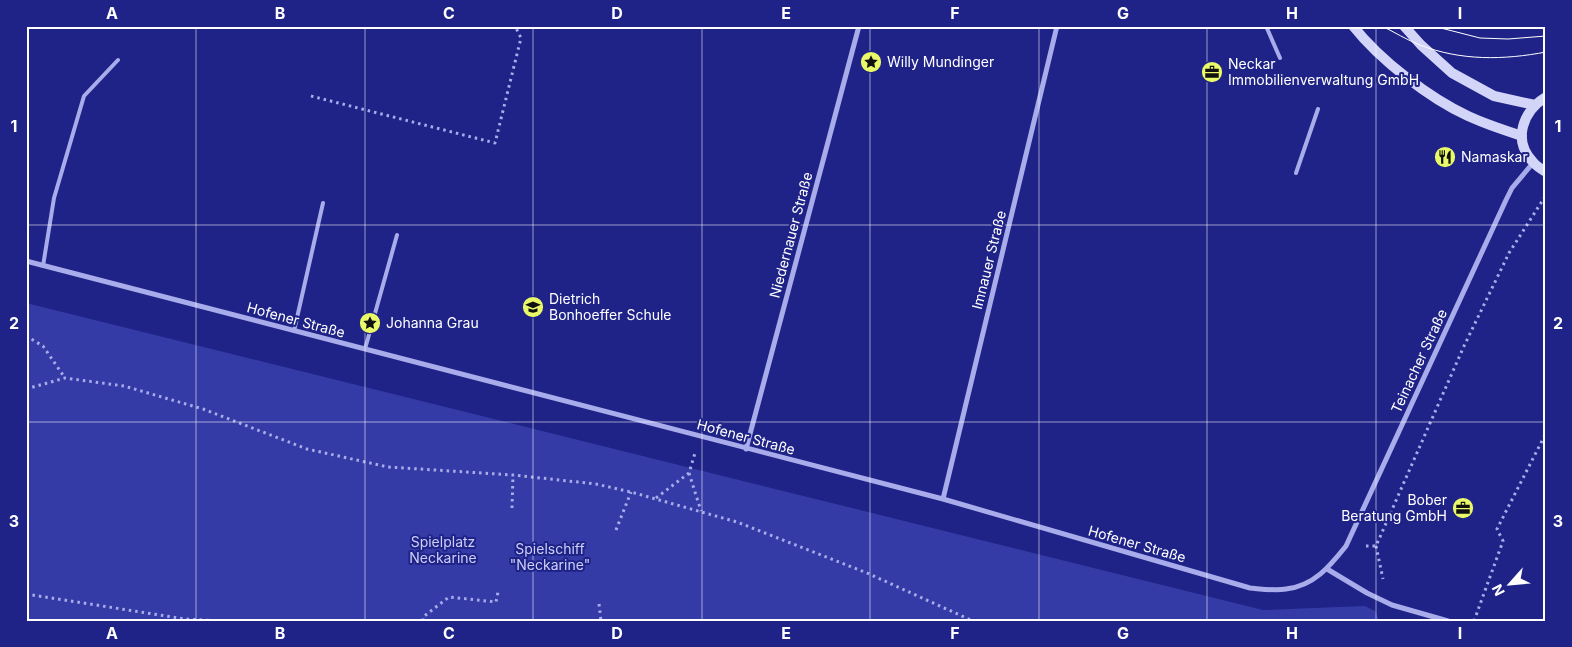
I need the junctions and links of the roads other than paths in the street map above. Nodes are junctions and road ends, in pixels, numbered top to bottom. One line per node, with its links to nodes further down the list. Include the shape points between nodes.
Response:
1 (859, 26): 21 (street, Niedernauer Straße)
2 (1057, 26): 22 (street, Imnauer Straße)
3 (1266, 26): 6 (lane)
4 (1353, 26): 11 (main road, via 1362,38 1435,99 1468,116)
5 (1404, 26): 9 (main road, via 1457,77 1494,96)
6 (1280, 58)
7 (118, 60): 18 (lane, via 84,96 54,198)
8 (1546, 97): 9 (main road)
9 (1534, 105): 11 (main road, via 1523,124)
10 (1318, 109): 14 (lane)
11 (1522, 136): 12 (main road)
12 (1533, 163): 13 (main road); 23 (street, Teinacher Straße, via 1512,188 1346,546)
13 (1546, 172)
14 (1296, 173)
15 (323, 203): 19 (lane)
16 (397, 235): 20 (lane)
17 (26, 261): 18 (street, Hofener Straße)
18 (43, 266): 19 (street, Hofener Straße)
19 (294, 331): 20 (street, Hofener Straße)
20 (364, 349): 21 (street, Hofener Straße)
21 (746, 449): 22 (street, Hofener Straße)
22 (943, 499): 23 (street, Hofener Straße, via 1250,588 1287,589 1313,580)
23 (1327, 569): 24 (street, via 1392,605)
24 (1448, 621)

